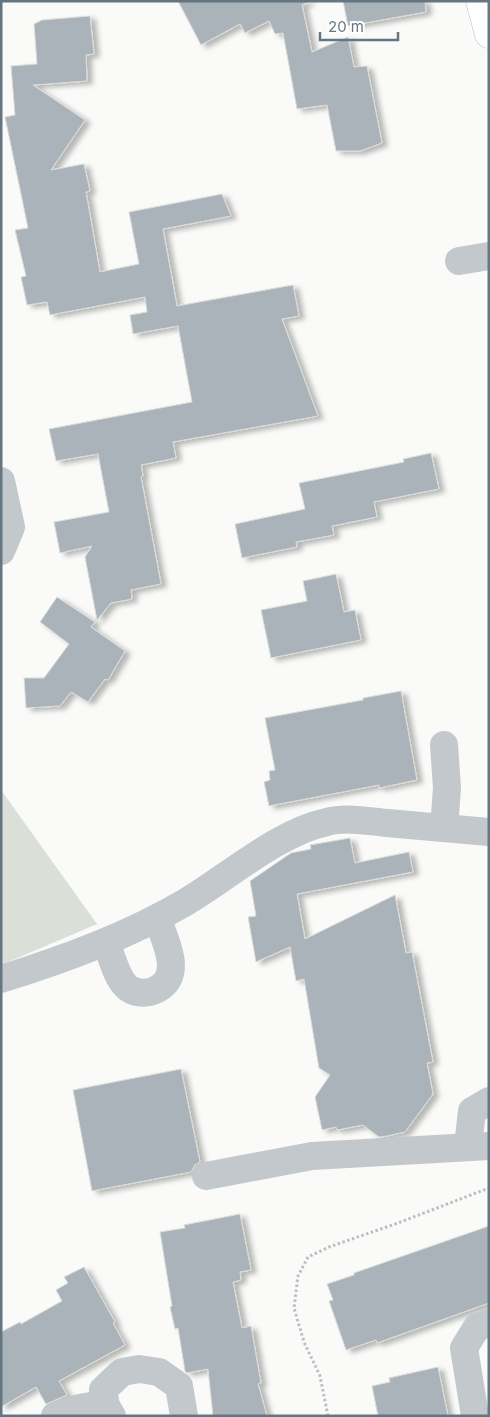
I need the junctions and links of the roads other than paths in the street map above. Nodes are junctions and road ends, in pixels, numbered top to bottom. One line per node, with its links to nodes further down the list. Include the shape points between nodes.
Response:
1 (480, 1): 2 (main road)
2 (489, 34)
3 (489, 256): 4 (street)
4 (459, 261)
5 (1, 481): 6 (street, via 11,527)
6 (1, 551)
7 (444, 745): 8 (street, via 447,788)
8 (444, 828): 9 (street); 10 (street, via 355,820 328,821 305,828)
9 (489, 832)
10 (157, 918): 11 (street); 11 (street, via 172,963 170,978 163,986 150,992 128,989 121,981)
11 (106, 942): 12 (street)
12 (1, 979)
13 (489, 1101): 14 (street, via 472,1111)
14 (478, 1146): 15 (street, via 312,1156)
15 (206, 1176)
16 (489, 1323): 20 (street, via 477,1327 464,1348)
17 (109, 1411): 18 (street, via 90,1405); 19 (street, via 103,1390 122,1372 139,1369 159,1372 179,1386)
18 (55, 1416)
19 (184, 1416)
20 (475, 1416)

